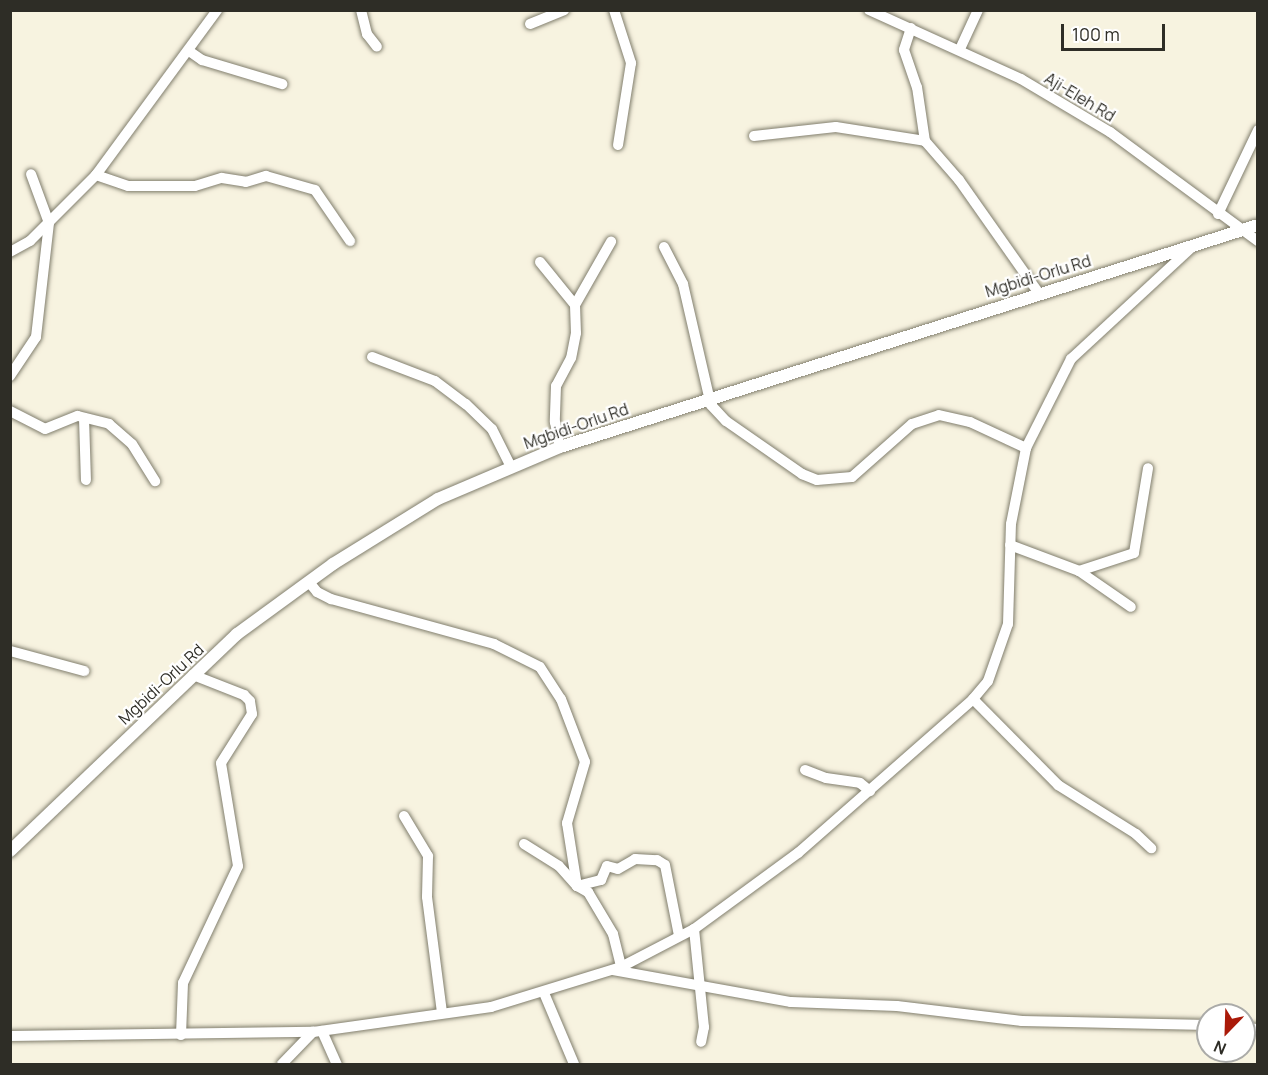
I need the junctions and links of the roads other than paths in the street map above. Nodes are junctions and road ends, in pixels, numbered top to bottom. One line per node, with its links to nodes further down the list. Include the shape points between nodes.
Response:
1 (217, 10): 11 (street)
2 (361, 10): 9 (street, via 367,33)
3 (564, 10): 7 (street)
4 (615, 10): 16 (street, via 631,63)
5 (869, 10): 8 (street, Aji-Eleh Rd)
6 (978, 10): 10 (street)
7 (530, 24)
8 (911, 28): 10 (street, Aji-Eleh Rd); 15 (street, via 904,50 917,87)
9 (377, 47)
10 (960, 49): 19 (street, Aji-Eleh Rd, via 1110,132)
11 (189, 51): 12 (street, via 202,60); 18 (street)
12 (282, 84)
13 (1257, 130): 19 (street)
14 (754, 136): 15 (street, via 836,127)
15 (925, 141): 30 (street, via 959,180)
16 (618, 145)
17 (32, 174): 20 (street)
18 (96, 175): 20 (street); 23 (street, via 128,186 195,186 222,178 246,182 266,176 315,190)
19 (1218, 214): 22 (street, Aji-Eleh Rd)
20 (49, 223): 28 (street); 33 (street, via 36,337)
21 (1257, 225): 22 (main road, Mgbidi-Orlu Rd)
22 (1245, 230): 24 (street, Aji-Eleh Rd); 26 (main road, Mgbidi-Orlu Rd)
23 (350, 241)
24 (1257, 241)
25 (610, 242): 31 (street)
26 (1193, 246): 30 (main road, Mgbidi-Orlu Rd); 38 (street, via 1071,359)
27 (664, 247): 34 (street, via 683,284)
28 (10, 252)
29 (540, 262): 31 (street)
30 (1038, 292): 34 (main road, Mgbidi-Orlu Rd)
31 (575, 305): 37 (street, via 576,333 571,358 556,386 555,422)
32 (372, 357): 39 (street, via 435,381 466,404 492,429)
33 (10, 376)
34 (708, 399): 37 (main road, Mgbidi-Orlu Rd); 38 (street, via 726,421 816,480 858,474 912,424 939,415 970,422)
35 (10, 411): 36 (street, via 45,429 70,418)
36 (84, 418): 41 (street); 42 (street, via 109,424 120,433 132,444)
37 (560, 447): 39 (main road, Mgbidi-Orlu Rd)
38 (1026, 448): 43 (street)
39 (511, 467): 45 (main road, Mgbidi-Orlu Rd, via 438,499)
40 (1148, 468): 44 (street, via 1134,553)
41 (86, 480)
42 (155, 481)
43 (1010, 545): 44 (street); 50 (street, via 1008,624 988,681)
44 (1079, 571): 46 (street)
45 (309, 582): 49 (main road, Mgbidi-Orlu Rd, via 237,634); 57 (street, via 317,592 331,599 494,644 540,667 561,699 585,762 567,823)
46 (1131, 607)
47 (10, 651): 48 (street)
48 (84, 671)
49 (193, 675): 56 (main road, Mgbidi-Orlu Rd); 66 (street, via 244,695 250,701 252,714 221,763 238,866 183,983)
50 (973, 699): 52 (street); 55 (street, via 1058,785)
51 (805, 770): 52 (street, via 860,783)
52 (870, 791): 58 (street, via 798,853)
53 (404, 816): 63 (street, via 428,856 427,897)
54 (524, 844): 57 (street, via 559,866)
55 (1152, 848)
56 (10, 851)
57 (577, 886): 59 (street, via 601,880 607,866 618,869 631,865 635,859 657,860 665,865); 60 (street, via 588,892 613,934)
58 (694, 929): 59 (street); 61 (street)
59 (679, 936): 60 (street)
60 (617, 968): 61 (street); 62 (street)
61 (697, 985): 64 (street, via 791,1002 897,1006 1022,1021); 68 (street, via 704,1027)
62 (544, 993): 63 (street, via 491,1007); 71 (street)
63 (442, 1013): 65 (street)
64 (1196, 1025)
65 (317, 1032): 66 (street); 69 (street); 70 (street)
66 (181, 1035): 67 (street)
67 (10, 1036)
68 (700, 1042)
69 (282, 1065)
70 (337, 1065)
71 (574, 1065)

